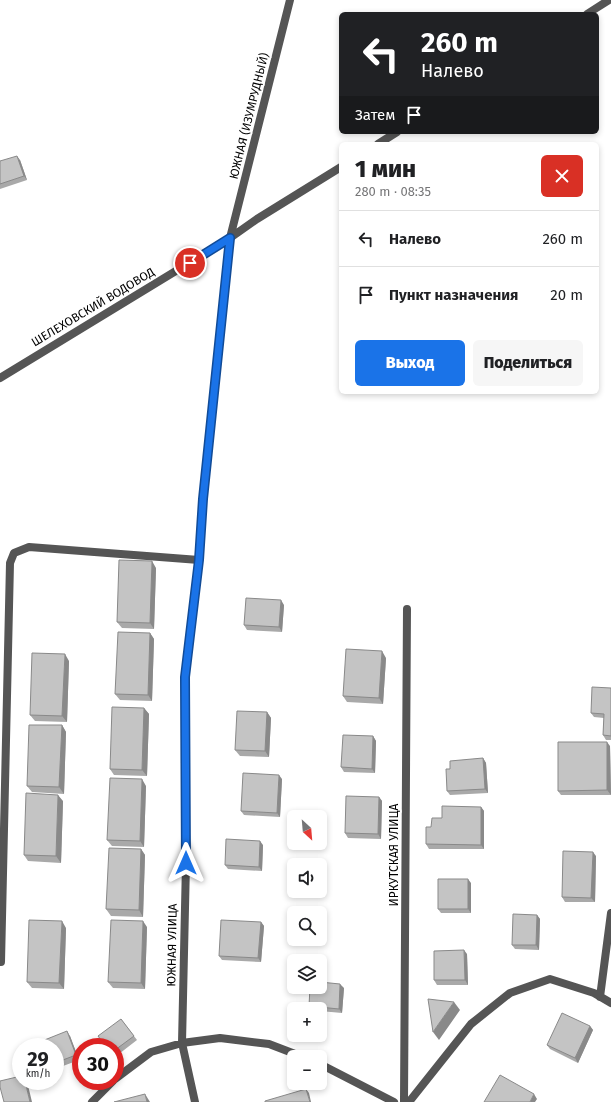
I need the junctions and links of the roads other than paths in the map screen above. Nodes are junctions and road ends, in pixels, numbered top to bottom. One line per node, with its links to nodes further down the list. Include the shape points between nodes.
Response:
1 (290, 0): 7 (street, ЮЖНАЯ (ИЗУМРУДНЫЙ))
2 (609, 0): 3 (street)
3 (590, 12)
4 (394, 134): 5 (street)
5 (381, 142)
6 (339, 168): 7 (street, ШЕЛЕХОВСКИЙ ВОДОВОД)
7 (230, 238): 8 (street, ШЕЛЕХОВСКИЙ ВОДОВОД); 9 (street, ЮЖНАЯ УЛИЦА)
8 (0, 378)
9 (199, 560): 12 (street, via 29,547 14,553 10,563); 15 (street, ЮЖНАЯ УЛИЦА, via 185,677 186,863)
10 (407, 609): 23 (street, ИРКУТСКАЯ УЛИЦА)
11 (611, 912): 13 (street)
12 (1, 962)
13 (600, 996): 14 (street); 24 (street, via 550,979 510,994 471,1024)
14 (611, 1003)
15 (182, 1043): 16 (street, via 220,1038 269,1044); 18 (street, via 151,1052); 21 (street, ЮЖНАЯ УЛИЦА)
16 (287, 1051)
17 (327, 1068): 22 (street)
18 (124, 1072)
19 (104, 1090): 20 (street)
20 (92, 1102)
21 (195, 1102)
22 (394, 1102)
23 (404, 1102)
24 (409, 1102)

